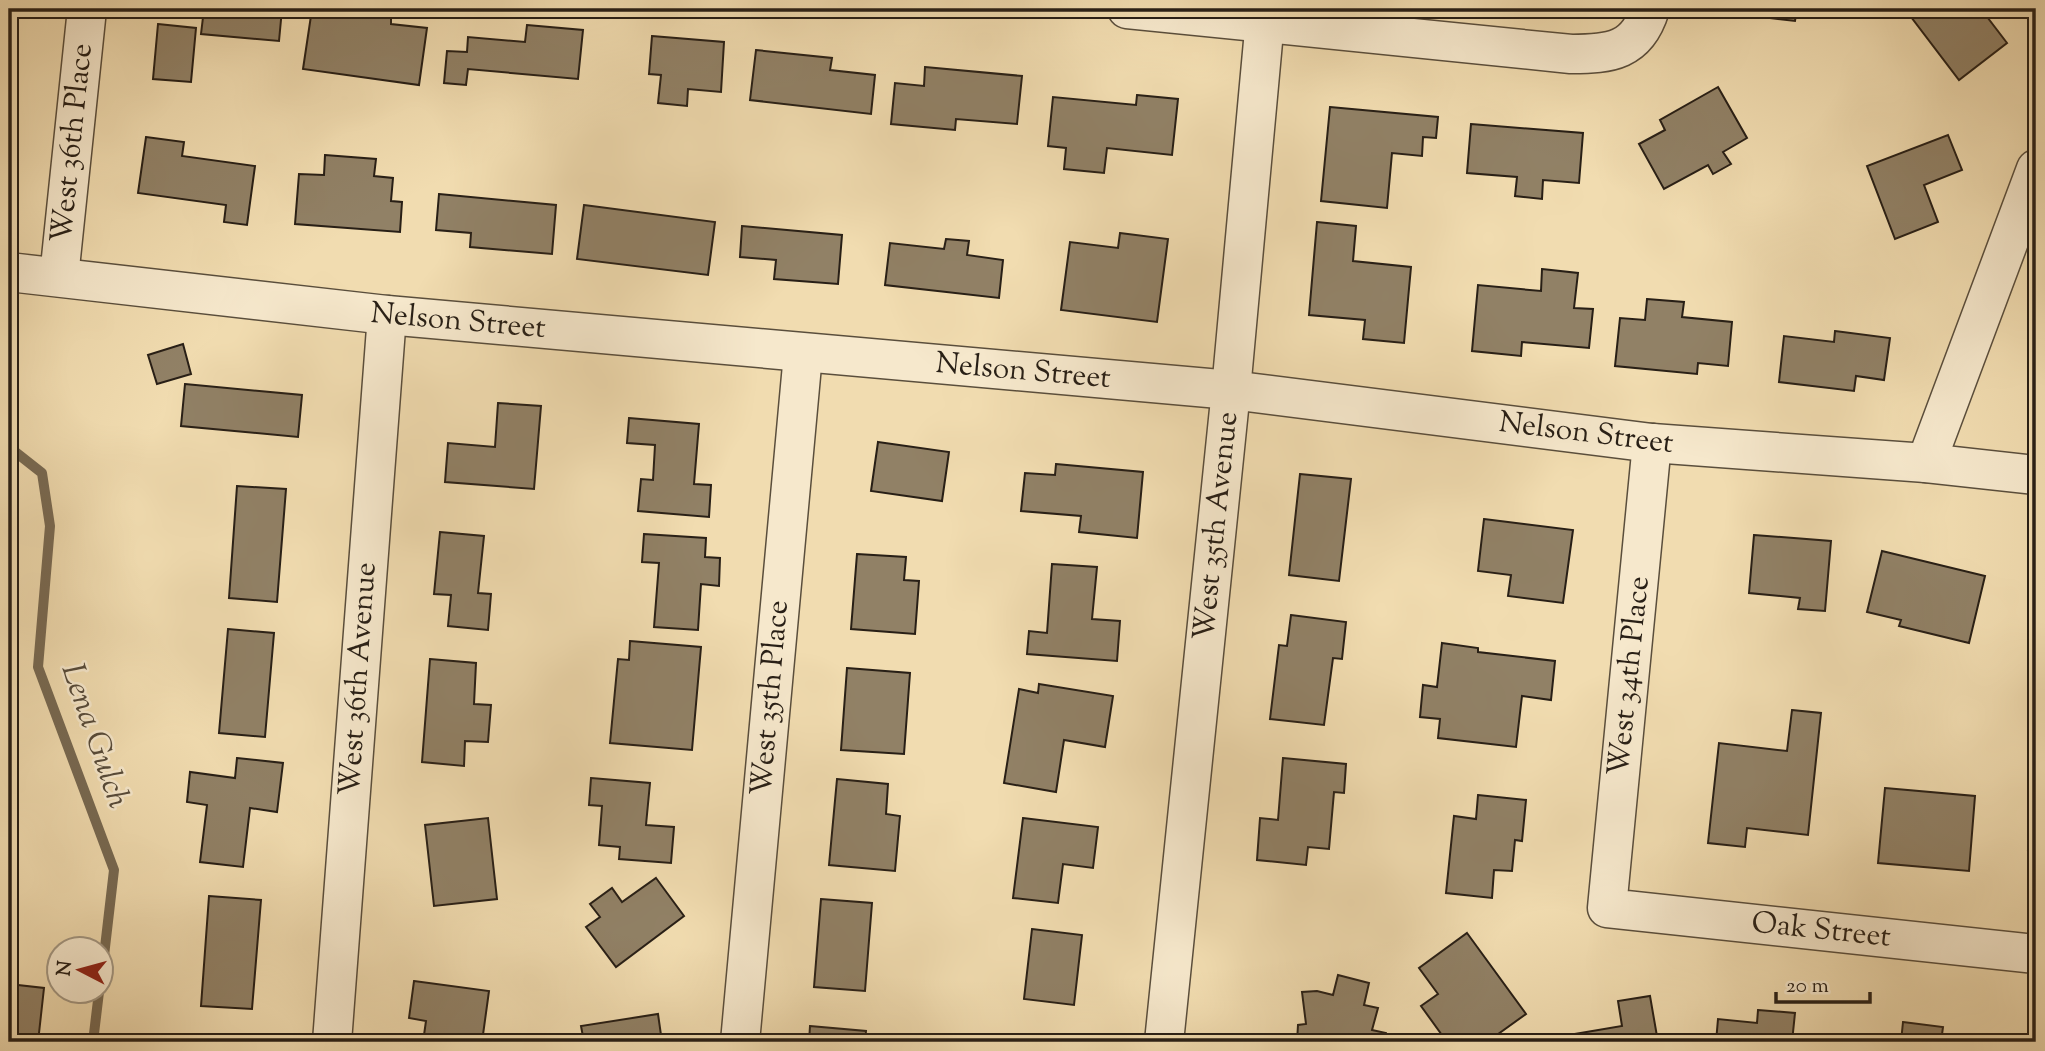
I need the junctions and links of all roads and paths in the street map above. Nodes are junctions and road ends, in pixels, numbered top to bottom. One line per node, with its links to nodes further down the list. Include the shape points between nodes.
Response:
1 (87, 9): 7 (street, West 36th Place)
2 (1127, 9): 3 (street)
3 (1265, 17): 4 (street, via 1571,54 1598,54 1622,47); 10 (street, West 35th Avenue)
4 (1645, 21)
5 (2035, 172): 12 (street)
6 (9, 272): 7 (street, Nelson Street)
7 (59, 277): 8 (street, Nelson Street)
8 (387, 315): 9 (street, Nelson Street); 16 (street, West 36th Avenue)
9 (803, 354): 10 (street, Nelson Street); 17 (street, West 35th Place)
10 (1231, 390): 11 (street, Nelson Street); 18 (street, West 35th Avenue)
11 (1652, 443): 12 (street, Nelson Street); 14 (street, West 34th Place)
12 (1926, 463): 13 (street, Nelson Street)
13 (2036, 475)
14 (1607, 908): 15 (street, Oak Street)
15 (2036, 954)
16 (332, 1042)
17 (740, 1042)
18 (1164, 1042)

